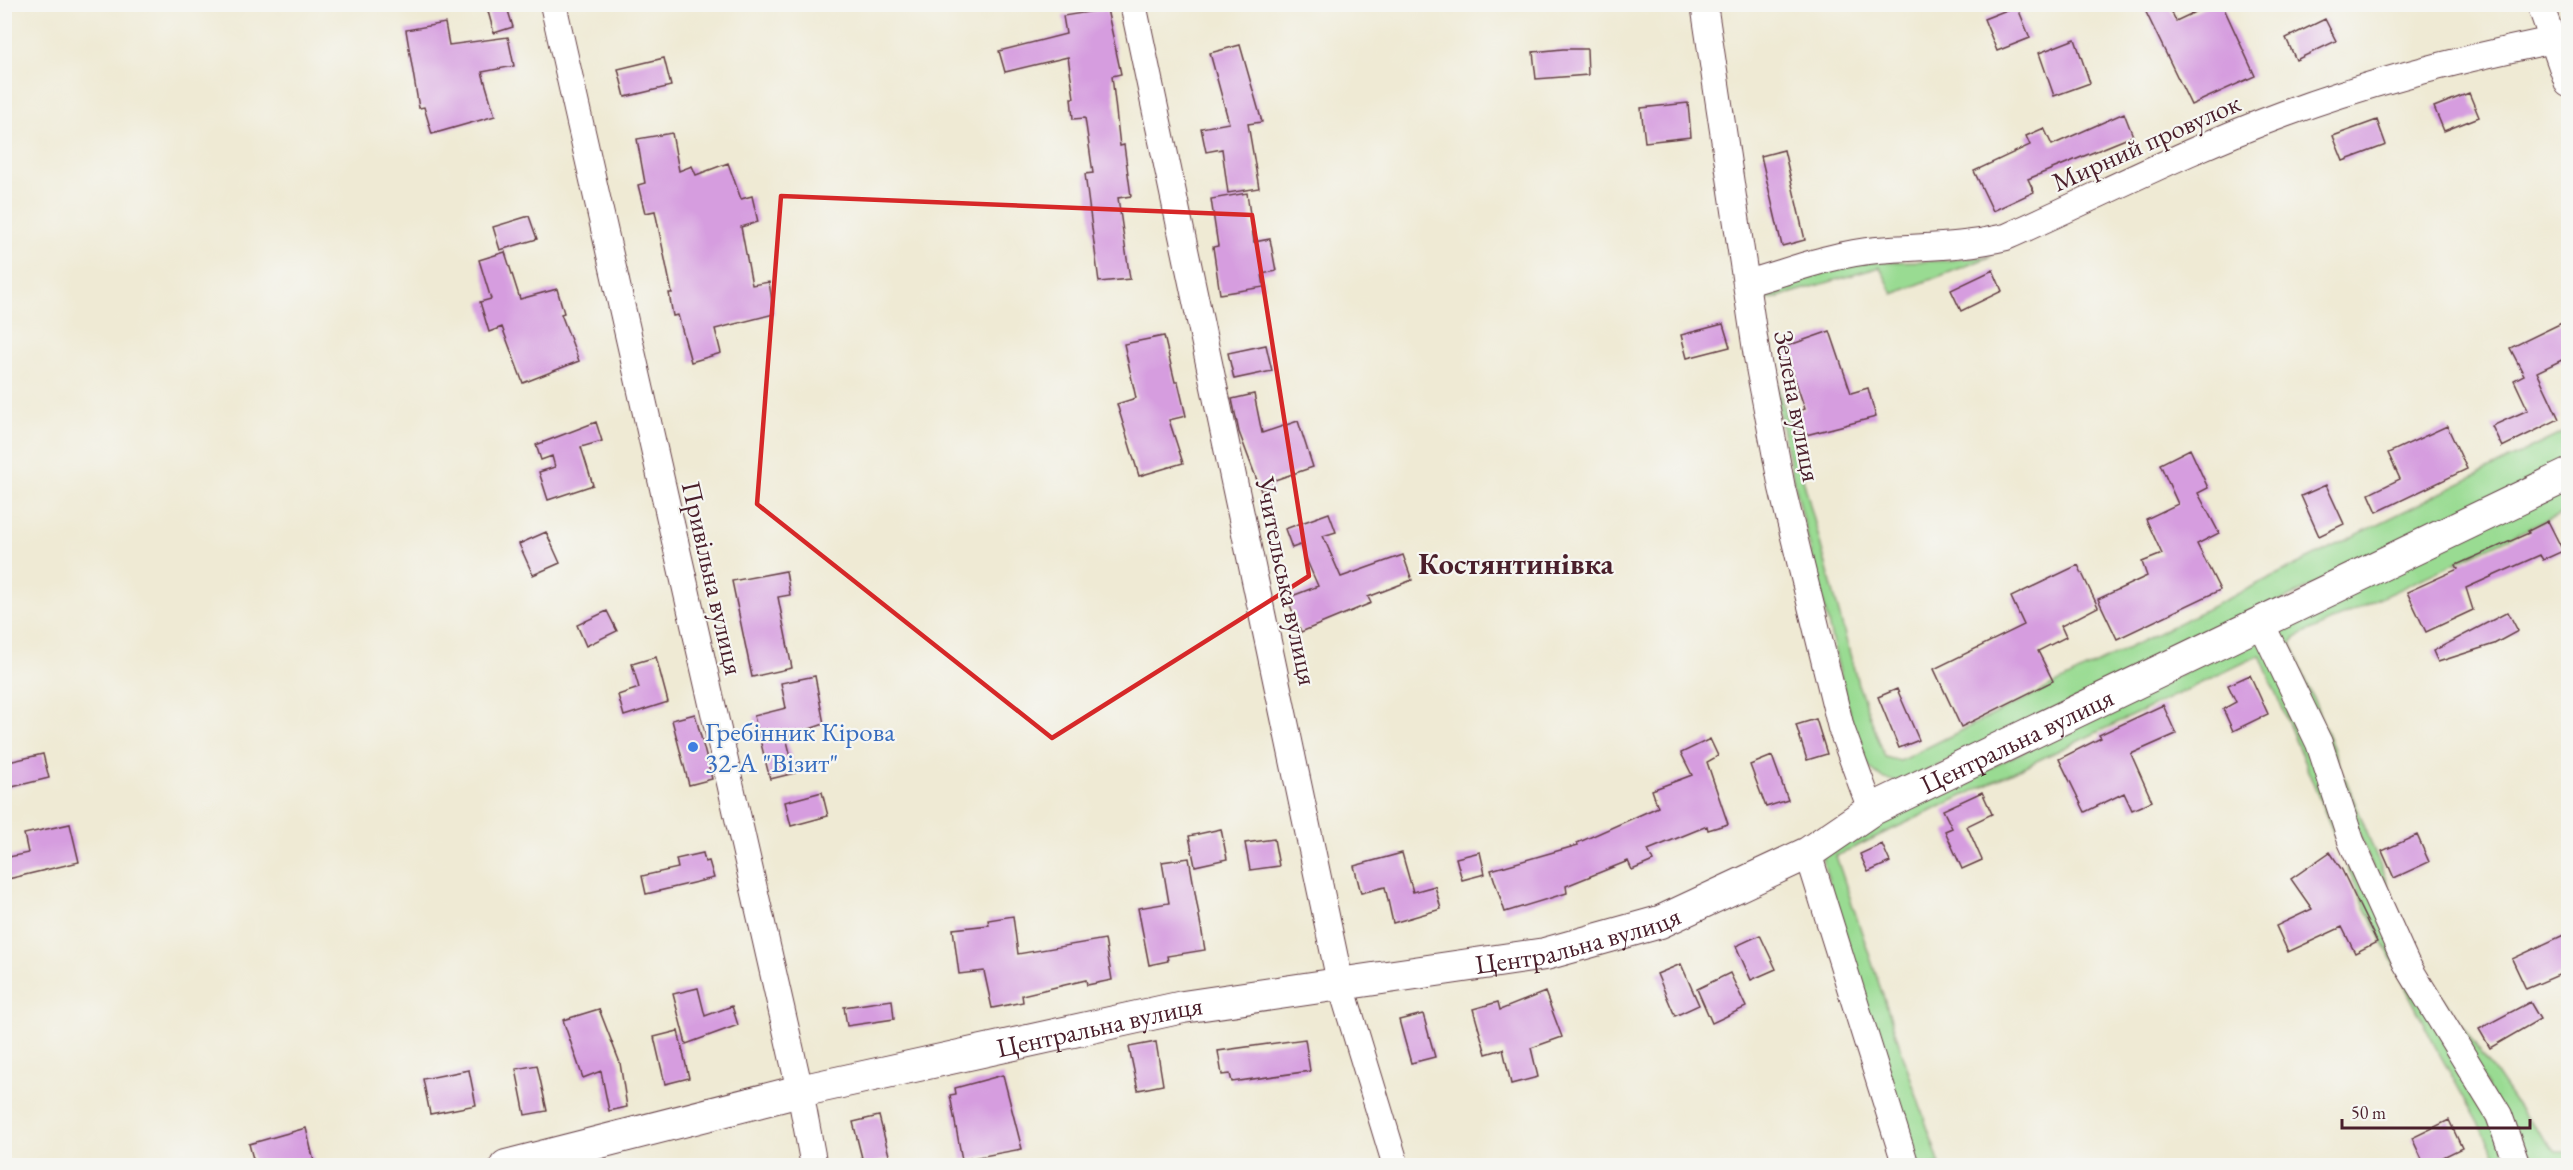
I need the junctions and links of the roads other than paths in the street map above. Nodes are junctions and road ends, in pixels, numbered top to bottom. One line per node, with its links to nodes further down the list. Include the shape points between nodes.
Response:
1 (553, 4): 13 (street, Привільна вулиця)
2 (1134, 4): 12 (street, Учительська вулиця)
3 (1704, 4): 7 (street, Зелена вулиця)
4 (2540, 4): 5 (street)
5 (2560, 39): 6 (street); 7 (street, Мирний провулок, via 2385,81 2285,114 2006,237 1970,246 1836,256)
6 (2568, 84)
7 (1747, 283): 10 (street, Зелена вулиця, via 1782,489 1840,728)
8 (2568, 475): 9 (street, Центральна вулиця)
9 (2261, 623): 10 (street, Центральна вулиця); 18 (street, via 2319,743 2351,841 2406,963 2499,1115)
10 (1871, 810): 11 (street, Центральна вулиця)
11 (1808, 853): 12 (street, Центральна вулиця, via 1660,922 1556,951); 17 (street)
12 (1340, 982): 13 (street, Центральна вулиця, via 1183,1007); 16 (street, Учительська вулиця)
13 (800, 1091): 14 (street, Центральна вулиця); 15 (street, Привільна вулиця)
14 (506, 1166)
15 (814, 1166)
16 (1396, 1166)
17 (1906, 1166)
18 (2517, 1166)

